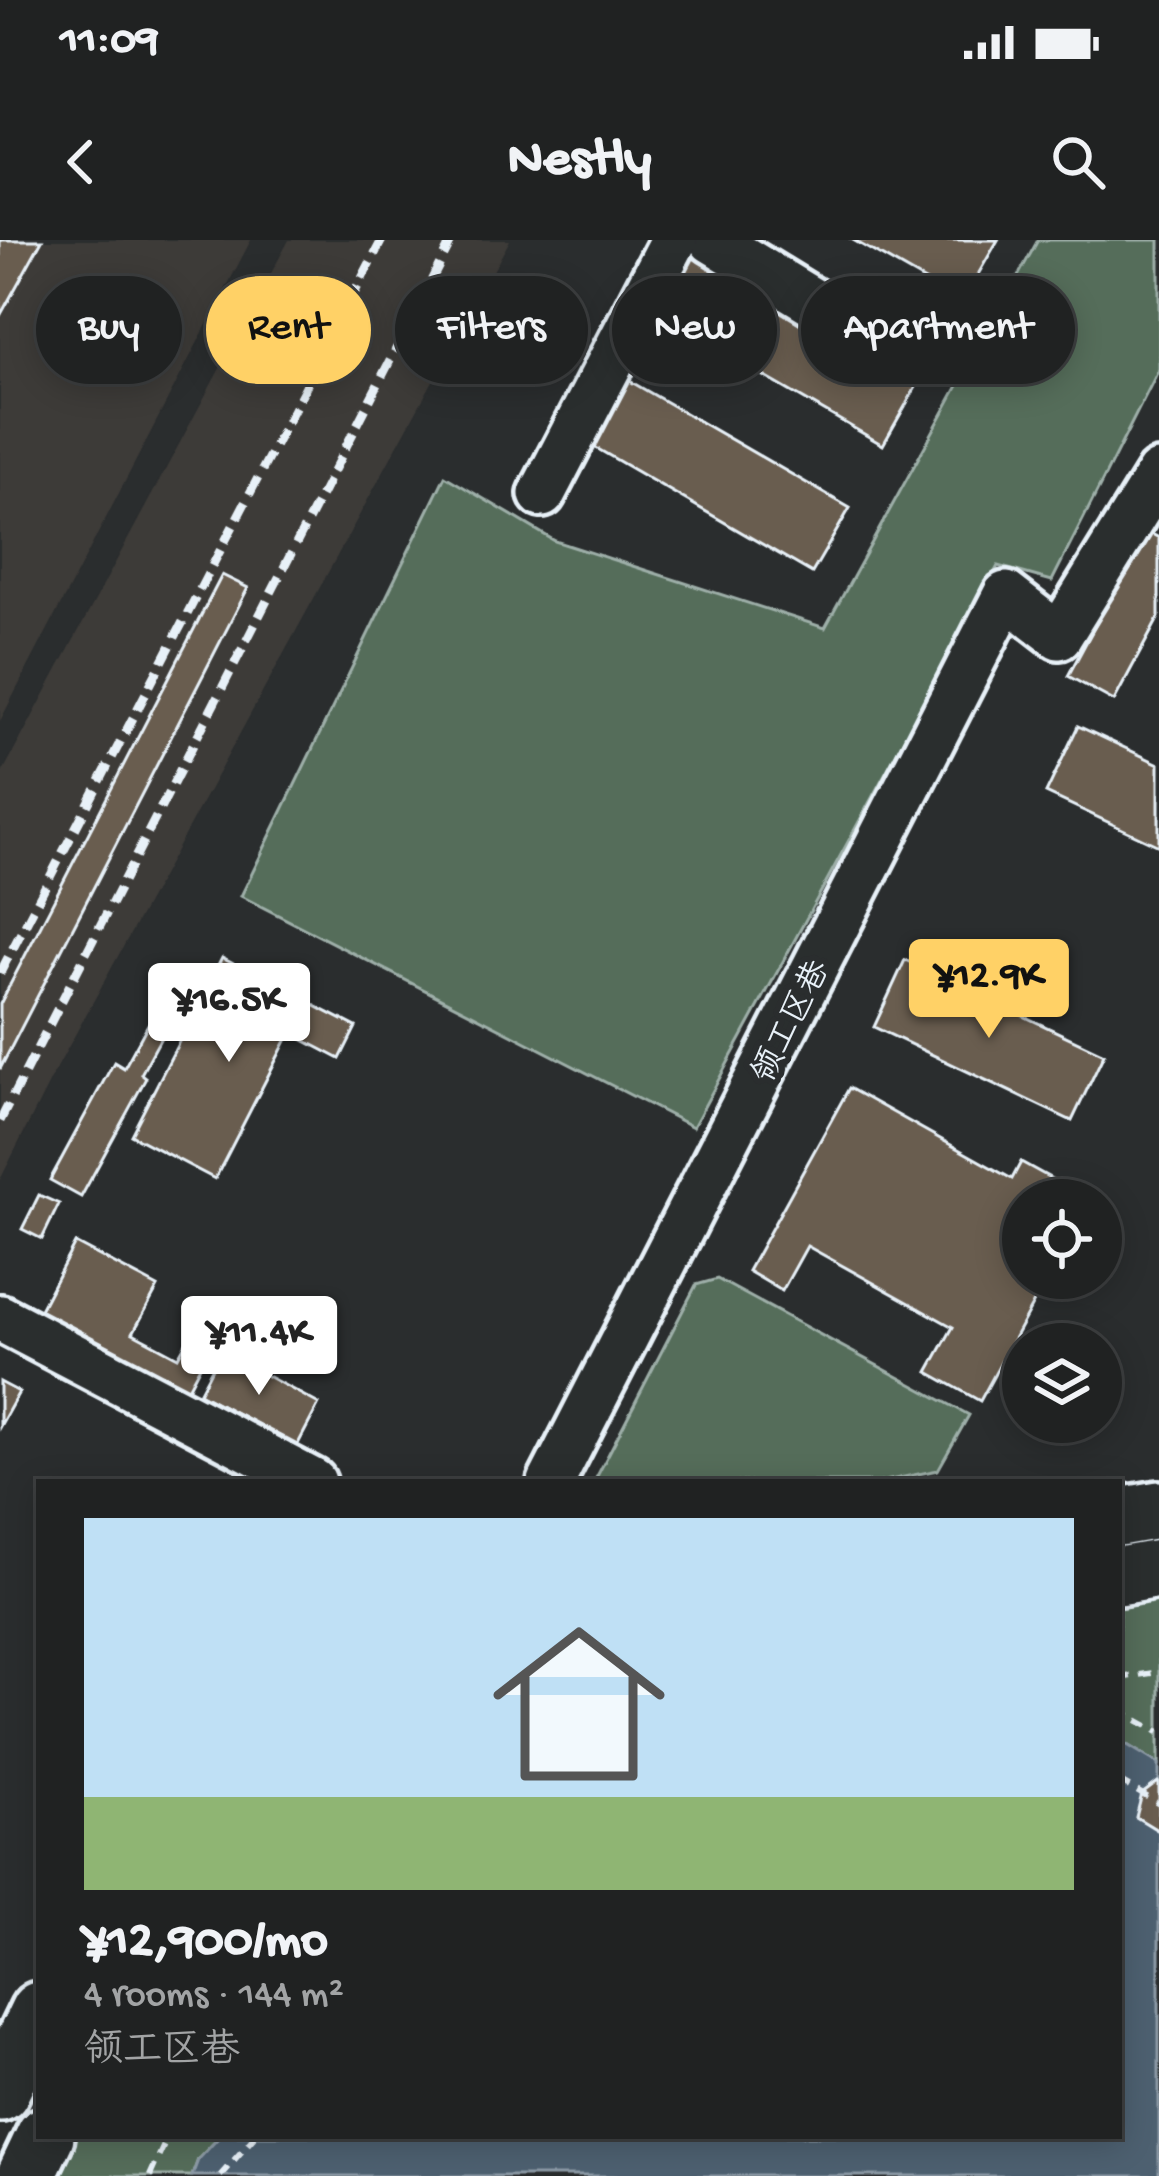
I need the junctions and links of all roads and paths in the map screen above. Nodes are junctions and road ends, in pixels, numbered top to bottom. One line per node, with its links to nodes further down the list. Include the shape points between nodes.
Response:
1 (674, 240): 5 (street)
2 (712, 240): 3 (street)
3 (801, 294)
4 (1159, 474): 8 (street, 领工区巷, via 1059,636 1006,595)
5 (542, 494)
6 (0, 1318): 7 (street)
7 (307, 1479)
8 (553, 1479)
9 (1159, 1510): 10 (main road)
10 (1122, 1516)
11 (1159, 1569): 12 (main road)
12 (1122, 1575)
13 (1159, 1672): 14 (path)
14 (1122, 1678)
15 (1122, 1712): 16 (path)
16 (1159, 1732)
17 (1122, 1783): 18 (path)
18 (1159, 1804)
19 (36, 2017): 20 (main road)
20 (0, 2092)
21 (44, 2139): 24 (main road)
22 (167, 2139): 25 (path)
23 (252, 2139): 26 (path)
24 (26, 2176)
25 (150, 2176)
26 (220, 2176)

